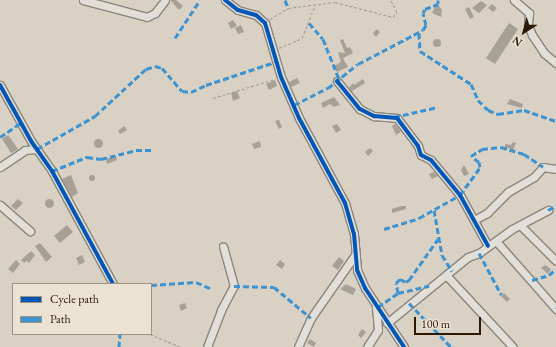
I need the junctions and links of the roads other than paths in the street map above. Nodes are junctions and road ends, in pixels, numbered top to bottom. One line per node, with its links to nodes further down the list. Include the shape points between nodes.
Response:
1 (83, 0): 2 (street, via 147,17)
2 (165, 0)
3 (225, 0): 19 (street, via 238,10 256,15 265,23 282,77 318,156 345,203 354,234)
4 (514, 0): 5 (street, via 529,13 528,25 532,35 544,53)
5 (556, 63)
6 (337, 82): 13 (street, via 360,109 374,116 397,118 418,146 421,155 431,160 460,195)
7 (0, 85): 8 (street)
8 (37, 149): 9 (street, via 25,150); 22 (street, via 52,171)
9 (0, 167)
10 (556, 169): 13 (street, via 543,167 527,182 508,192 490,210)
11 (0, 205): 15 (street)
12 (548, 210): 14 (street)
13 (474, 220): 18 (street)
14 (520, 226): 16 (street); 20 (street)
15 (30, 231)
16 (496, 241): 18 (street); 24 (street)
17 (223, 246): 26 (street, via 234,286 218,316)
18 (488, 246): 21 (street, via 468,257)
19 (355, 255): 23 (street, via 357,270); 27 (street, via 312,318)
20 (556, 261)
21 (446, 275): 25 (street, via 429,286); 30 (street)
22 (112, 283)
23 (376, 304): 25 (street); 28 (street, via 378,330)
24 (556, 309)
25 (387, 323): 29 (street)
26 (208, 347)
27 (298, 347)
28 (366, 347)
29 (404, 347)
30 (513, 347)

